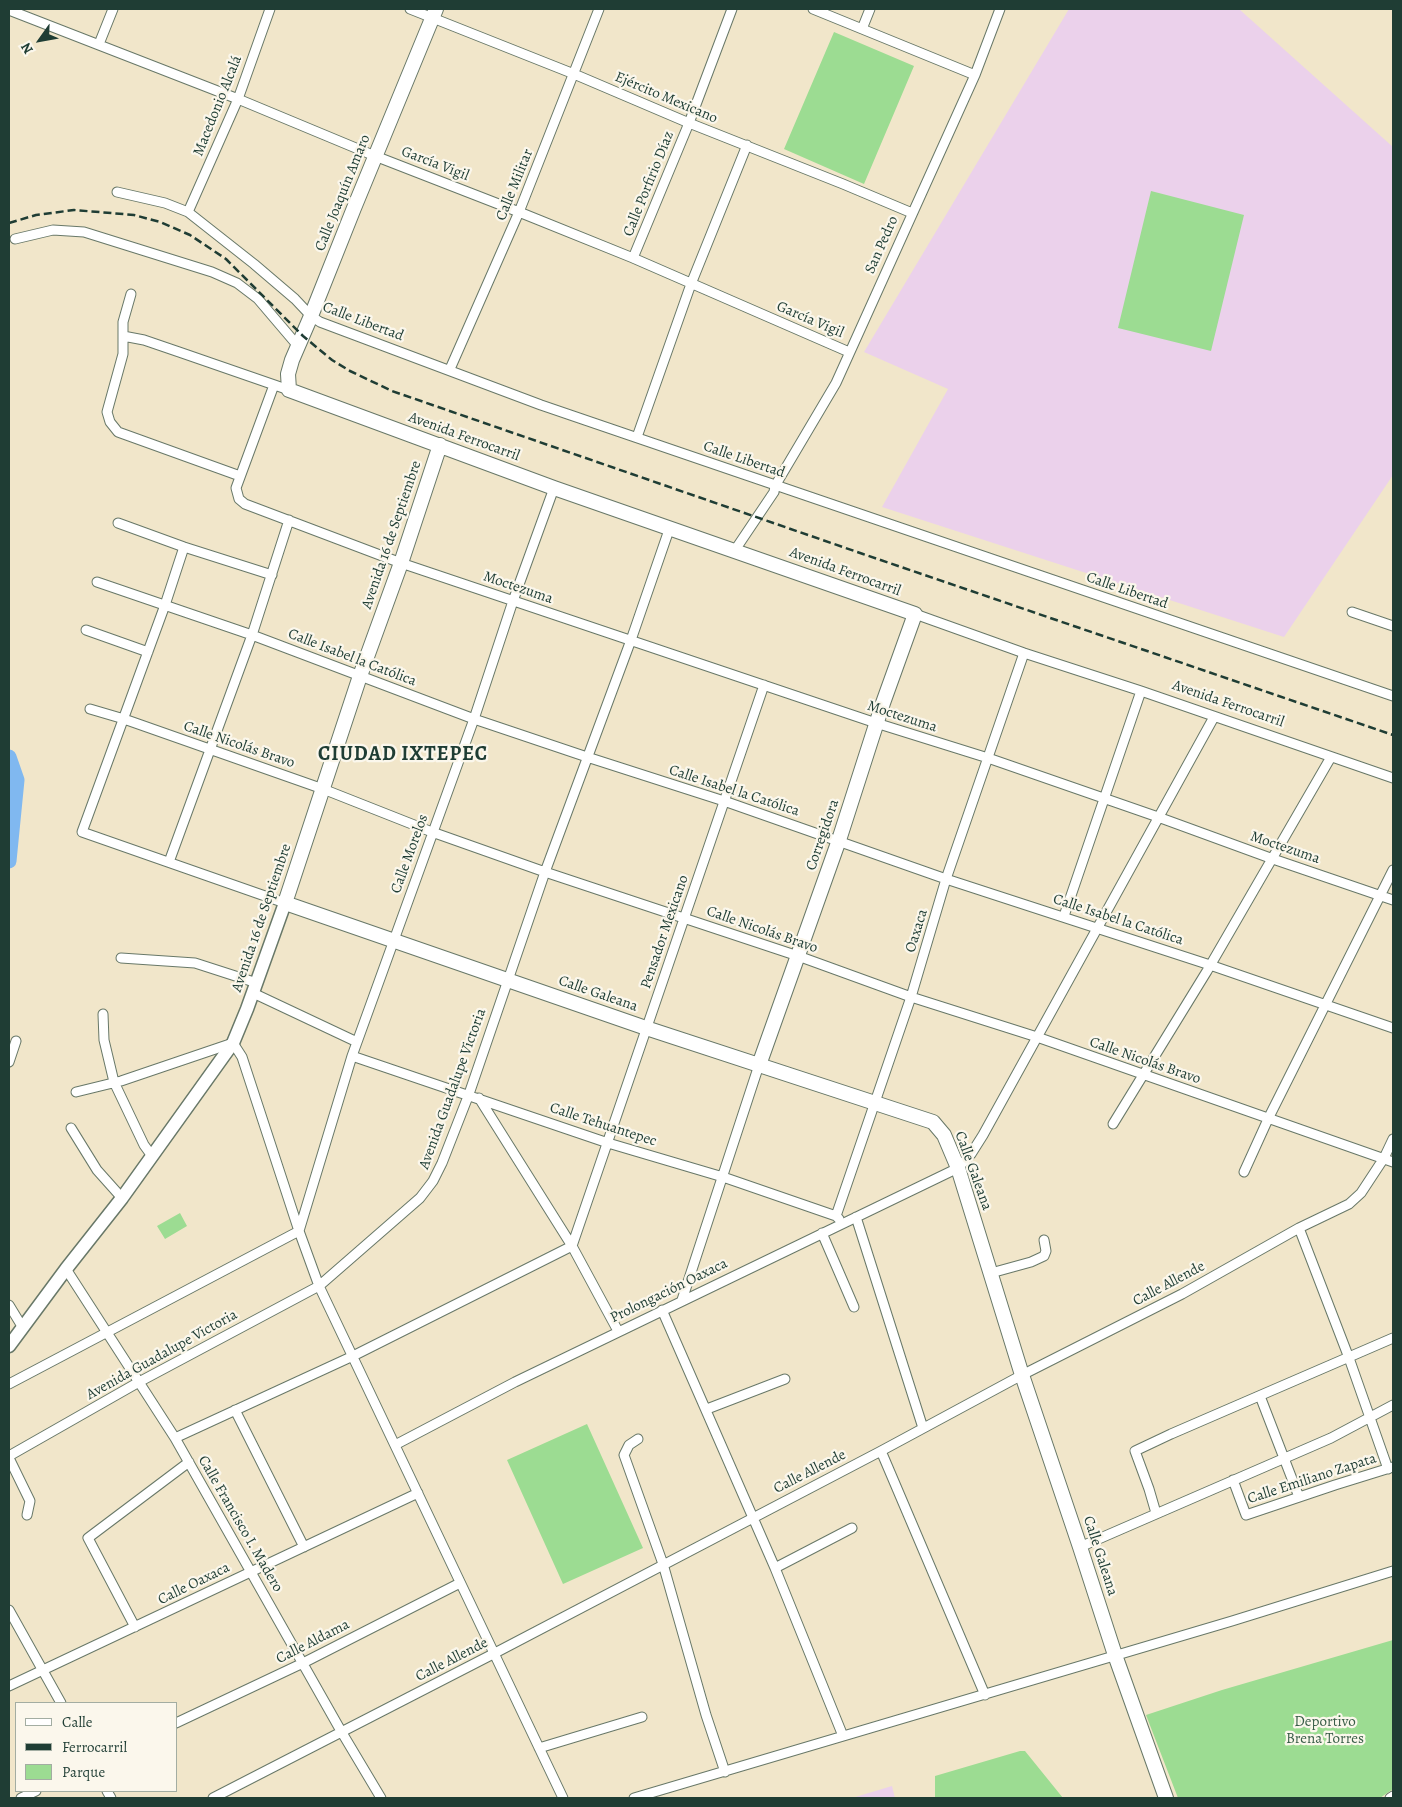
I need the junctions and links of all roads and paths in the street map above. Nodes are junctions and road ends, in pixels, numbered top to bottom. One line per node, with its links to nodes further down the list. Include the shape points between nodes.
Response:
1 (113, 9): 12 (street)
2 (270, 9): 15 (street, Macedonio Alcalá)
3 (410, 9): 10 (street, Ejército Mexicano)
4 (599, 9): 13 (street, Calle Militar)
5 (732, 9): 16 (street, Calle Porfirio Díaz)
6 (813, 9): 11 (street)
7 (870, 9): 11 (street)
8 (1000, 9): 14 (street, San Pedro)
9 (9, 10): 12 (street, García Vigil)
10 (434, 13): 13 (street, Ejército Mexicano); 18 (main road, Calle Joaquín Amaro)
11 (862, 29): 14 (street)
12 (99, 44): 15 (street, García Vigil)
13 (574, 74): 16 (street, Ejército Mexicano); 21 (street, Calle Militar)
14 (975, 75): 22 (street, San Pedro)
15 (238, 99): 18 (street, García Vigil); 20 (street, Macedonio Alcalá)
16 (689, 123): 17 (street, Ejército Mexicano); 24 (street, Calle Porfirio Díaz)
17 (746, 145): 22 (street, Ejército Mexicano); 25 (street)
18 (375, 156): 21 (street, García Vigil); 27 (main road, Calle Joaquín Amaro)
19 (117, 192): 20 (street, Calle Libertad)
20 (188, 212): 27 (street, Calle Libertad, via 254,264)
21 (519, 212): 24 (street, García Vigil); 31 (street, Calle Militar)
22 (912, 213): 30 (street, San Pedro)
23 (15, 238): 29 (street, via 52,230 84,232 212,272 237,283 258,299)
24 (633, 258): 25 (street, García Vigil)
25 (691, 284): 30 (street, García Vigil); 34 (street)
26 (131, 294): 28 (street, via 123,322)
27 (311, 316): 29 (main road, Calle Joaquín Amaro); 31 (street, Calle Libertad)
28 (123, 336): 32 (street); 36 (street, via 122,354 107,412 118,432)
29 (298, 346): 33 (main road, Calle Joaquín Amaro, via 289,368)
30 (849, 352): 37 (street, San Pedro, via 836,383)
31 (450, 369): 34 (street, Calle Libertad)
32 (274, 385): 33 (street); 36 (street)
33 (289, 390): 35 (main road, Avenida Ferrocarril)
34 (637, 437): 37 (street, Calle Libertad)
35 (440, 445): 38 (main road, Avenida Ferrocarril); 44 (main road, Avenida 16 de Septiembre)
36 (240, 476): 39 (street, Moctezuma, via 236,488 239,499)
37 (775, 486): 43 (street, San Pedro); 60 (street, Calle Libertad)
38 (554, 488): 41 (main road, Avenida Ferrocarril); 47 (street, Calle Morelos)
39 (289, 520): 44 (street, Moctezuma); 45 (street)
40 (118, 523): 42 (street)
41 (670, 527): 43 (main road, Avenida Ferrocarril); 54 (street, Avenida Guadalupe Victoria)
42 (184, 547): 45 (street); 48 (street)
43 (735, 550): 50 (main road, Avenida Ferrocarril)
44 (401, 563): 47 (street, Moctezuma); 57 (main road, Avenida 16 de Septiembre)
45 (272, 575): 53 (street)
46 (98, 582): 48 (street, Calle Isabel la Católica)
47 (513, 601): 54 (street, Moctezuma); 64 (street, Calle Morelos)
48 (165, 604): 53 (street, Calle Isabel la Católica); 55 (street)
49 (1352, 612): 51 (street)
50 (915, 614): 56 (street, Avenida Ferrocarril); 65 (main road, Corregidora)
51 (1393, 626)
52 (86, 630): 55 (street)
53 (252, 635): 57 (street, Calle Isabel la Católica); 66 (street)
54 (631, 640): 58 (street, Moctezuma); 68 (street, Avenida Guadalupe Victoria)
55 (148, 652): 63 (street)
56 (1024, 653): 59 (street, Avenida Ferrocarril); 69 (street, Oaxaca)
57 (360, 676): 64 (street, Calle Isabel la Católica); 71 (main road, Avenida 16 de Septiembre)
58 (764, 685): 65 (street, Moctezuma); 73 (street, Pensador Mexicano)
59 (1141, 691): 62 (street, Avenida Ferrocarril); 72 (street)
60 (1393, 696)
61 (90, 709): 63 (street, Calle Nicolás Bravo)
62 (1214, 717): 67 (street, Avenida Ferrocarril); 74 (street)
63 (124, 718): 66 (street, Calle Nicolás Bravo); 78 (street, via 82,832)
64 (474, 719): 68 (street, Calle Isabel la Católica); 75 (street, Calle Morelos)
65 (876, 723): 69 (street, Moctezuma); 76 (main road, Corregidora)
66 (211, 750): 71 (street, Calle Nicolás Bravo); 78 (street)
67 (1331, 757): 70 (street, Avenida Ferrocarril); 77 (street)
68 (587, 758): 73 (street, Calle Isabel la Católica); 80 (street, Avenida Guadalupe Victoria)
69 (988, 758): 72 (street, Moctezuma); 81 (street, Oaxaca)
70 (1393, 778)
71 (323, 789): 75 (street, Calle Nicolás Bravo); 84 (main road, Avenida 16 de Septiembre)
72 (1103, 798): 74 (street, Moctezuma); 85 (street)
73 (724, 801): 76 (street, Calle Isabel la Católica); 86 (street, Pensador Mexicano)
74 (1158, 817): 77 (street, Moctezuma); 87 (street)
75 (432, 832): 80 (street, Calle Nicolás Bravo); 88 (street, Calle Morelos)
76 (840, 840): 81 (street, Calle Isabel la Católica); 89 (main road, Corregidora)
77 (1273, 859): 82 (street, Moctezuma); 91 (street)
78 (169, 862): 84 (street)
79 (1393, 870): 82 (street)
80 (545, 872): 86 (street, Calle Nicolás Bravo); 92 (street, Avenida Guadalupe Victoria)
81 (946, 879): 85 (street, Calle Isabel la Católica); 94 (street, Oaxaca)
82 (1381, 895): 83 (street, Moctezuma); 95 (street)
83 (1393, 900)
84 (285, 903): 88 (main road, Calle Galeana); 93 (street, Avenida 16 de Septiembre)
85 (1064, 916): 87 (street, Calle Isabel la Católica)
86 (685, 918): 89 (street, Calle Nicolás Bravo); 97 (street, Pensador Mexicano)
87 (1098, 929): 91 (street, Calle Isabel la Católica); 99 (street)
88 (393, 941): 92 (main road, Calle Galeana); 101 (street, Calle Morelos)
89 (798, 956): 94 (street, Calle Nicolás Bravo); 105 (main road, Corregidora)
90 (121, 958): 93 (street, via 195,963)
91 (1210, 965): 95 (street, Calle Isabel la Católica); 106 (street)
92 (507, 979): 97 (main road, Calle Galeana); 109 (street, Avenida Guadalupe Victoria)
93 (255, 988): 101 (street); 102 (street, Avenida 16 de Septiembre)
94 (911, 997): 99 (street, Calle Nicolás Bravo); 111 (street, Oaxaca)
95 (1326, 1006): 98 (street, Calle Isabel la Católica); 112 (street)
96 (103, 1014): 107 (street, via 104,1040)
97 (646, 1028): 105 (main road, Calle Galeana); 116 (street, Pensador Mexicano)
98 (1393, 1028)
99 (1037, 1037): 106 (street, Calle Nicolás Bravo); 119 (street, via 983,1135)
100 (16, 1041): 104 (street)
101 (357, 1042): 103 (street, Calle Morelos)
102 (233, 1043): 107 (street); 117 (street, Avenida 16 de Septiembre); 127 (street, via 242,1057)
103 (352, 1056): 109 (street, Calle Tehuantepec); 127 (street, Calle Morelos)
104 (9, 1062)
105 (759, 1065): 111 (main road, Calle Galeana); 121 (street)
106 (1143, 1075): 112 (street, Calle Nicolás Bravo); 113 (street)
107 (114, 1082): 108 (street); 117 (street)
108 (76, 1092)
109 (469, 1094): 110 (street, Calle Tehuantepec); 133 (street, Avenida Guadalupe Victoria, via 442,1163 420,1198)
110 (479, 1098): 116 (street, Calle Tehuantepec); 130 (street)
111 (875, 1104): 119 (main road, Calle Galeana, via 933,1122 944,1135); 123 (street, Oaxaca)
112 (1269, 1117): 118 (street, Calle Nicolás Bravo); 120 (street)
113 (1113, 1124)
114 (71, 1128): 122 (street, via 97,1170)
115 (1393, 1139): 118 (street, Calle Allende)
116 (608, 1143): 121 (street, Calle Tehuantepec); 130 (street, Pensador Mexicano)
117 (152, 1156): 122 (street, Avenida 16 de Septiembre)
118 (1389, 1160): 126 (street, Calle Allende, via 1349,1204)
119 (958, 1168): 124 (street, Prolongación Oaxaca); 132 (main road, Calle Galeana)
120 (1244, 1172)
121 (723, 1178): 123 (street, Calle Tehuantepec); 134 (street)
122 (122, 1198): 131 (street, Avenida 16 de Septiembre)
123 (836, 1216): 125 (street, Calle Tehuantepec)
124 (856, 1217): 125 (street, Prolongación Oaxaca); 154 (street)
125 (843, 1223): 128 (street, Prolongación Oaxaca)
126 (1299, 1228): 144 (street); 145 (street, Calle Allende, via 1182,1294)
127 (299, 1231): 133 (street); 140 (street)
128 (822, 1233): 134 (street, Prolongación Oaxaca); 136 (street)
129 (1044, 1240): 132 (street, via 1044,1256)
130 (572, 1246): 139 (street); 143 (street)
131 (66, 1269): 138 (street, Avenida 16 de Septiembre); 140 (street, Calle Francisco I. Madero)
132 (990, 1273): 145 (main road, Calle Galeana)
133 (320, 1286): 143 (street); 147 (street, Avenida Guadalupe Victoria)
134 (682, 1300): 137 (street, Prolongación Oaxaca)
135 (9, 1305): 138 (street)
136 (854, 1307)
137 (662, 1310): 139 (street, Prolongación Oaxaca); 151 (street)
138 (23, 1328): 142 (street, Avenida 16 de Septiembre)
139 (618, 1331): 157 (street, Prolongación Oaxaca)
140 (107, 1333): 147 (street, Calle Francisco I. Madero); 148 (street)
141 (1393, 1338): 144 (street)
142 (9, 1346)
143 (353, 1356): 152 (street); 157 (street)
144 (1349, 1358): 149 (street); 153 (street)
145 (1022, 1375): 154 (street, Calle Allende); 170 (main road, Calle Galeana)
146 (785, 1379): 151 (street)
147 (139, 1382): 155 (street, Calle Francisco I. Madero); 159 (street, Avenida Guadalupe Victoria)
148 (9, 1384)
149 (1260, 1396): 160 (street); 166 (street, via 1136,1452)
150 (1393, 1405): 153 (street)
151 (707, 1409): 168 (street)
152 (235, 1410): 155 (street); 171 (street)
153 (1369, 1417): 160 (street); 162 (street)
154 (923, 1428): 158 (street, Calle Allende)
155 (175, 1438): 161 (street, Calle Francisco I. Madero)
156 (638, 1440): 172 (street, via 629,1445 624,1455)
157 (396, 1445): 164 (street)
158 (881, 1451): 168 (street, Calle Allende); 184 (street)
159 (9, 1457): 167 (street, via 30,1501)
160 (1284, 1458): 163 (street); 165 (street)
161 (189, 1462): 174 (street, Calle Francisco I. Madero); 178 (street, via 88,1538)
162 (1390, 1468): 165 (street, Calle Emiliano Zapata)
163 (1234, 1480): 165 (street, Calle Emiliano Zapata, via 1246,1515); 166 (street)
164 (418, 1493): 171 (street, Calle Oaxaca); 176 (street)
165 (1299, 1497)
166 (1156, 1513): 170 (street)
167 (27, 1515)
168 (753, 1517): 172 (street, Calle Allende); 173 (street)
169 (852, 1528): 173 (street)
170 (1080, 1546): 180 (main road, Calle Galeana)
171 (304, 1547): 174 (street, Calle Oaxaca)
172 (663, 1564): 179 (street, Calle Allende); 191 (street)
173 (775, 1568): 189 (street)
174 (252, 1571): 178 (street, Calle Oaxaca); 181 (street, Calle Francisco I. Madero)
175 (1393, 1571): 180 (street)
176 (460, 1582): 179 (street); 181 (street, Calle Aldama)
177 (9, 1610): 182 (street)
178 (135, 1627): 182 (street, Calle Oaxaca)
179 (495, 1653): 188 (street, Calle Allende); 190 (street)
180 (1115, 1656): 184 (street); 199 (main road, Calle Galeana)
181 (302, 1663): 187 (street, Calle Aldama); 188 (street, Calle Francisco I. Madero)
182 (43, 1670): 183 (street, Calle Oaxaca); 185 (street)
183 (9, 1686)
184 (985, 1694): 189 (street)
185 (60, 1702)
186 (642, 1717): 190 (street)
187 (178, 1722)
188 (341, 1731): 195 (street, Calle Allende); 196 (street, Calle Francisco I. Madero)
189 (843, 1736): 191 (street)
190 (539, 1748): 197 (street)
191 (725, 1772): 198 (street)
192 (34, 1792): 194 (street)
193 (1393, 1796): 200 (street)
194 (21, 1798)
195 (213, 1798)
196 (381, 1798)
197 (563, 1798)
198 (634, 1798)
199 (1166, 1798)
200 (1390, 1798)

